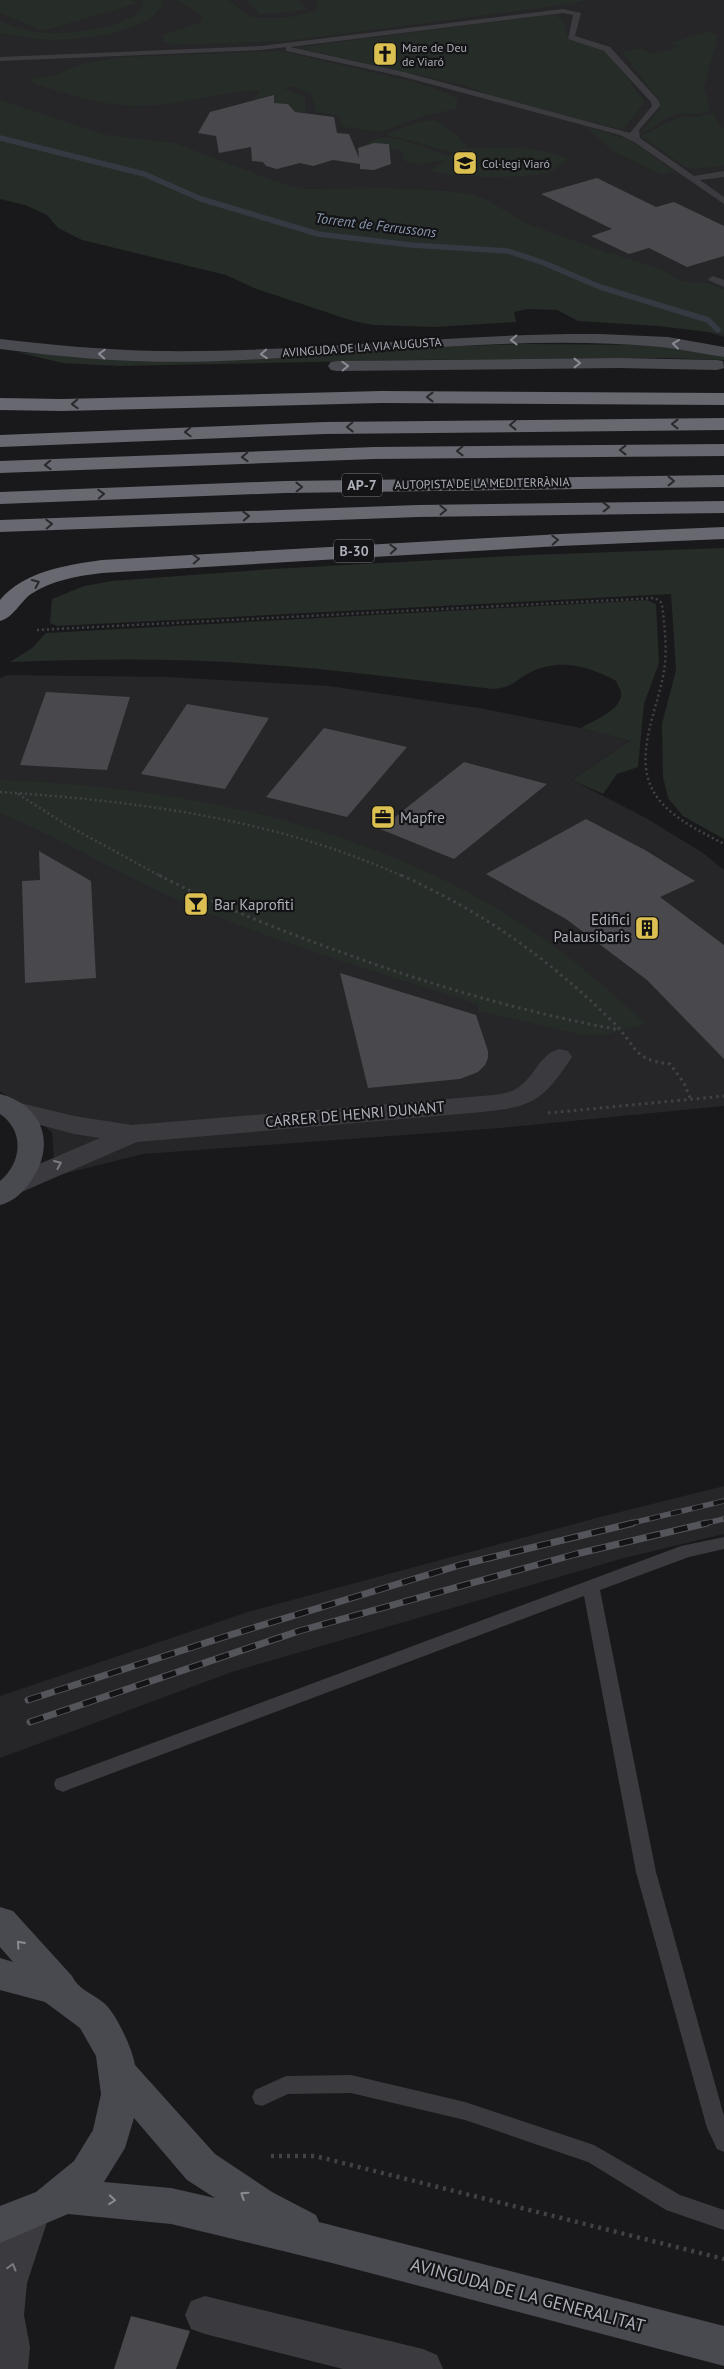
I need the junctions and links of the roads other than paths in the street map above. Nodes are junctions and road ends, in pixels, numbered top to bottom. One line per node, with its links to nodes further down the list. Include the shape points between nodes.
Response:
1 (277, 46): 2 (lane); 3 (lane, via 447,86); 3 (lane, via 555,11 577,13 571,37 607,49 655,101 656,106 635,130)
2 (0, 59)
3 (637, 140): 5 (lane)
4 (724, 174): 5 (lane)
5 (693, 179): 6 (lane)
6 (724, 201)
7 (713, 278): 8 (lane)
8 (724, 284)
9 (0, 344): 10 (street, AVINGUDA DE LA VIA AUGUSTA, one-way to 9, via 668,343 606,339 460,342 190,356 84,353)
10 (724, 352)
11 (0, 357): 13 (street)
12 (724, 365): 14 (street, AVINGUDA DE LA VIA AUGUSTA, one-way to 12, via 369,365)
13 (40, 366)
14 (115, 372)
15 (724, 399): 16 (highway, one-way to 16, via 381,397)
16 (0, 404)
17 (724, 424): 18 (highway, one-way to 18, via 325,428)
18 (0, 441)
19 (724, 450): 20 (highway, AP-7, one-way to 20, via 374,453)
20 (0, 467)
21 (724, 481): 22 (highway, AUTOPISTA DE LA MEDITERRÀNIA / AP-7, one-way to 21, via 304,486)
22 (0, 498)
23 (724, 507): 24 (highway, one-way to 23, via 408,511)
24 (0, 526)
25 (724, 533): 26 (highway, B-30, one-way to 25, via 13,597 43,580 63,573 115,565)
26 (0, 614)
27 (559, 1057): 29 (street, CARRER DE HENRI DUNANT, via 541,1084 517,1100)
28 (6, 1106): 29 (street, CARRER DE HENRI DUNANT, via 74,1126); 30 (street, via 28,1127 33,1146 28,1166)
29 (132, 1134): 30 (street, CARRER DE HENRI DUNANT, one-way to 29)
30 (7, 1191)
31 (724, 1543): 32 (lane, via 688,1551)
32 (591, 1586): 33 (lane); 39 (lane, via 646,1872 717,2128)
33 (62, 1784)
34 (0, 1922): 36 (street, one-way to 34)
35 (0, 1974): 36 (street, via 43,1982)
36 (64, 1992): 37 (street, via 99,2022 111,2042)
37 (120, 2075): 40 (street, via 118,2114 109,2140 86,2176); 43 (street, AVINGUDA DE LA GENERALITAT, one-way to 37, via 258,2205 201,2167)
38 (262, 2096): 41 (lane, via 286,2085 351,2084 465,2112 594,2155 674,2203)
39 (724, 2142)
40 (64, 2196): 42 (street); 43 (street, AVINGUDA DE LA GENERALITAT, one-way to 43, via 171,2206)
41 (724, 2220)
42 (14, 2221): 44 (street, one-way to 42, via 16,2251)
43 (332, 2244): 46 (street, AVINGUDA DE LA GENERALITAT)
44 (2, 2312): 47 (street, via 10,2347)
45 (205, 2315): 48 (street)
46 (724, 2346)
47 (8, 2369)
48 (423, 2369)

